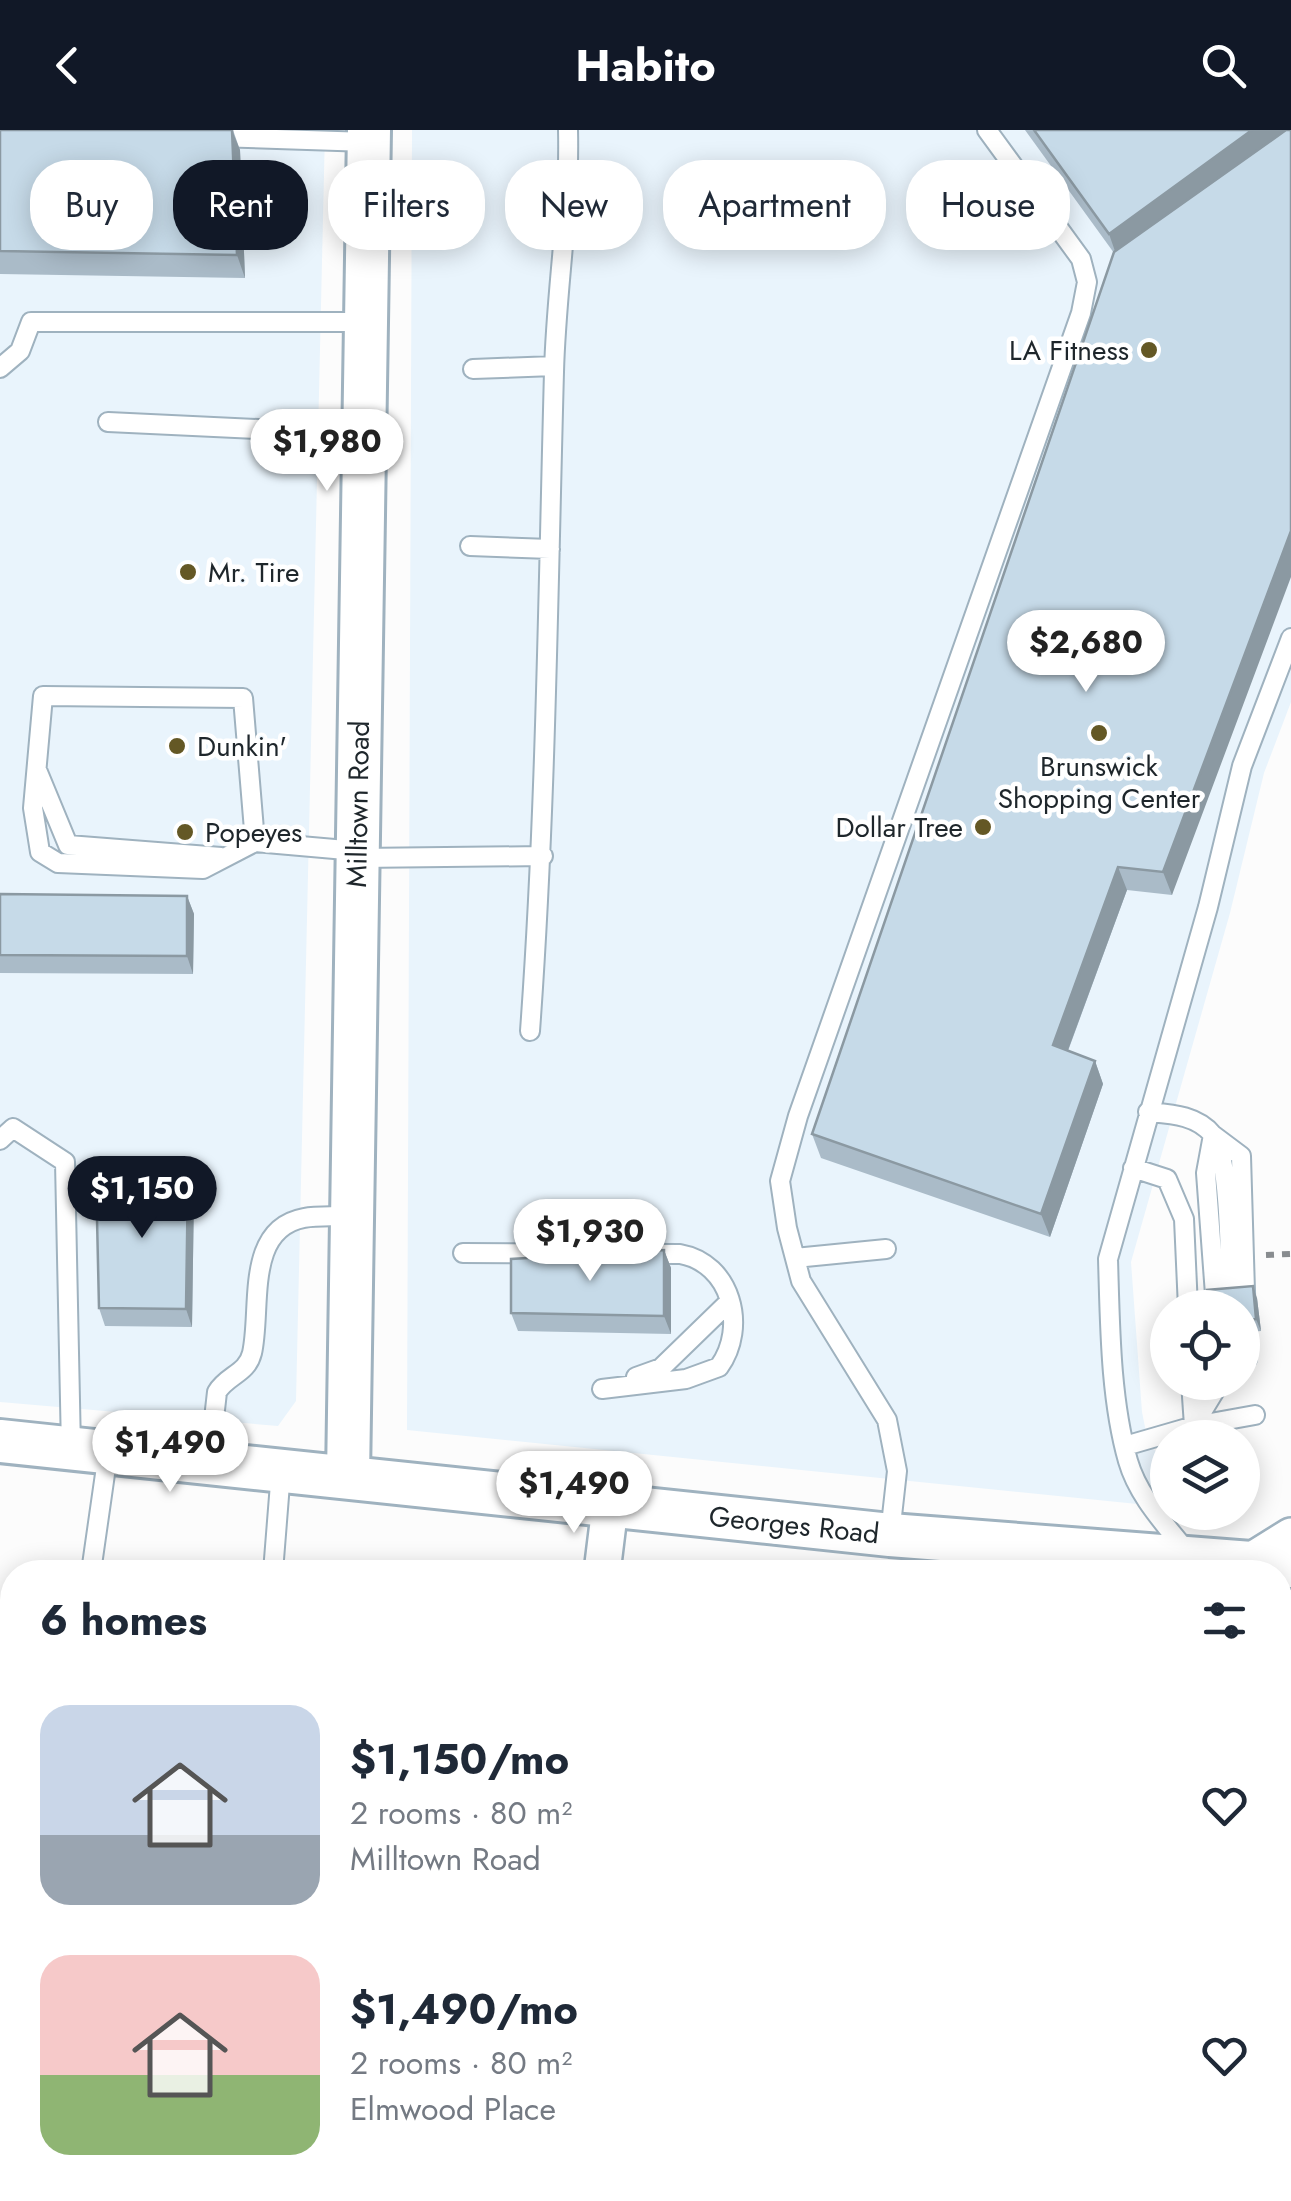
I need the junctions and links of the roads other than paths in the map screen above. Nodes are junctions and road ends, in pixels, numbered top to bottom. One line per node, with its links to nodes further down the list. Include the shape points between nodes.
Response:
1 (568, 130): 6 (lane, via 570,196)
2 (987, 130): 27 (lane, via 1081,259 1087,282 1075,332 798,1116 780,1181)
3 (194, 136): 4 (lane)
4 (368, 136): 5 (street, Milltown Road)
5 (366, 322): 7 (lane, via 31,322 20,351); 10 (street, Milltown Road)
6 (554, 366): 8 (lane); 12 (lane)
7 (0, 368)
8 (473, 369)
9 (108, 422): 10 (lane)
10 (364, 434): 16 (street, Milltown Road)
11 (470, 546): 12 (lane)
12 (550, 549): 17 (lane)
13 (1291, 638): 20 (lane, via 1242,766)
14 (36, 769): 15 (lane, via 43,696 244,698); 18 (lane, via 68,845); 18 (lane, via 40,852 58,863 203,870)
15 (255, 842): 16 (lane); 18 (lane)
16 (358, 855): 17 (lane); 24 (street, Milltown Road)
17 (543, 856): 19 (lane)
18 (222, 857)
19 (530, 1032)
20 (1148, 1112): 21 (lane, via 1185,1115); 23 (lane)
21 (1213, 1135): 29 (lane, via 1206,1173); 30 (lane, via 1224,1159); 31 (lane, via 1241,1156)
22 (0, 1140): 38 (lane, via 13,1128 65,1162)
23 (1133, 1168): 28 (lane, via 1168,1180 1184,1220); 37 (lane, via 1108,1259)
24 (352, 1216): 39 (lane, via 287,1223 261,1256 252,1356 217,1392); 41 (street, Milltown Road)
25 (886, 1249): 27 (lane)
26 (463, 1253): 32 (lane, via 702,1258 718,1272)
27 (795, 1258): 44 (lane, via 801,1281 887,1420 897,1471)
28 (1187, 1290)
29 (1215, 1290)
30 (1230, 1290)
31 (1246, 1290)
32 (728, 1302): 32 (lane, via 734,1334 719,1367 686,1379 602,1389 661,1368)
33 (1255, 1416): 34 (lane)
34 (1231, 1420)
35 (1150, 1439): 37 (lane)
36 (0, 1441): 38 (street, Georges Road)
37 (1125, 1446): 49 (lane, via 1150,1506)
38 (90, 1450): 39 (street, Georges Road); 45 (lane)
39 (210, 1463): 40 (street, Georges Road)
40 (281, 1470): 41 (street, Georges Road); 46 (lane)
41 (348, 1478): 42 (street, Georges Road)
42 (610, 1507): 44 (street, Georges Road); 47 (street)
43 (1291, 1536): 50 (street)
44 (893, 1554): 48 (street, Georges Road)
45 (91, 1560)
46 (274, 1560)
47 (603, 1560)
48 (1039, 1560)
49 (1216, 1560)
50 (1234, 1560)

